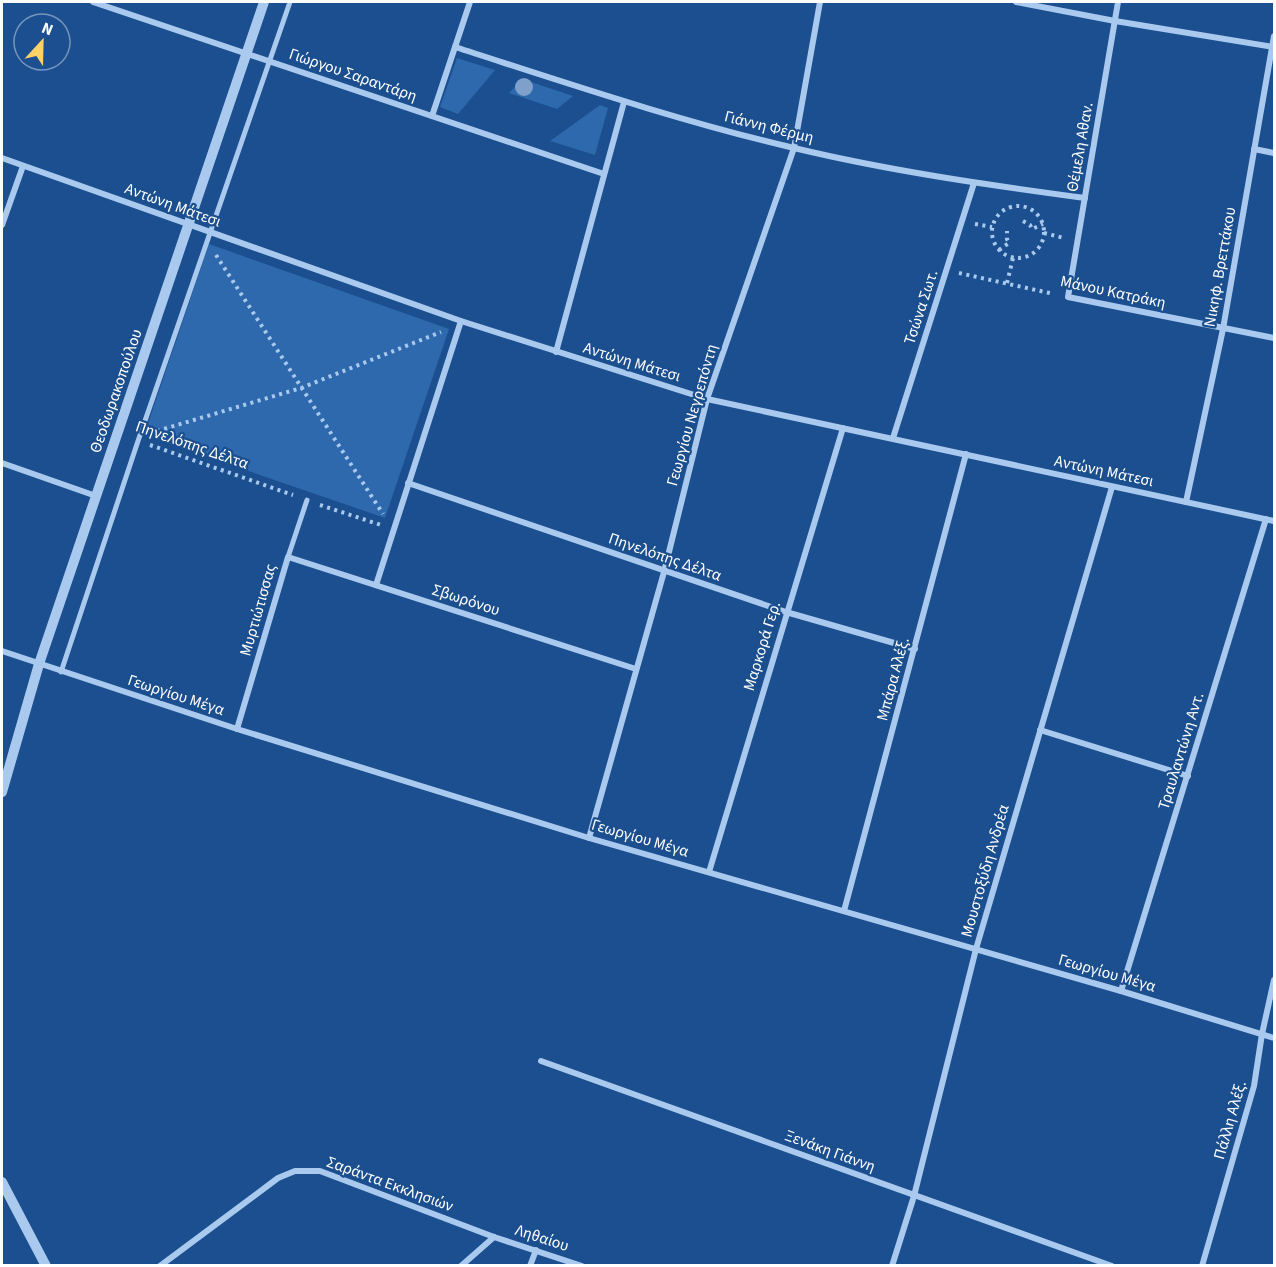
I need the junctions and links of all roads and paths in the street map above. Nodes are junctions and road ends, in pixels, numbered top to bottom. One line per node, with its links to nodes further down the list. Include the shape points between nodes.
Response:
1 (93, 2): 12 (street, Γιώργου Σαραντάρη)
2 (264, 2): 12 (street, Θεοδωρακοπούλου)
3 (290, 2): 13 (street)
4 (470, 2): 10 (street)
5 (820, 2): 16 (street, Γεωργίου Νεγρεπόντη)
6 (1016, 2): 8 (street)
7 (1118, 2): 8 (street, Θέμελη Αθαν.)
8 (1115, 21): 11 (street); 23 (street, Θέμελη Αθαν.)
9 (1275, 36): 11 (street, Νικηφ. Βρεττάκου)
10 (455, 47): 14 (street, Γιάννη Φέρμη); 15 (street)
11 (1274, 47): 17 (street, Νικηφ. Βρεττάκου)
12 (246, 53): 13 (street, Γιώργου Σαραντάρη); 27 (street, Θεοδωρακοπούλου)
13 (269, 61): 15 (street, Γιώργου Σαραντάρη); 29 (street)
14 (624, 102): 16 (street, Γιάννη Φέρμη); 21 (street)
15 (432, 116): 21 (street, Γιώργου Σαραντάρη)
16 (795, 148): 22 (street, Γιάννη Φέρμη); 40 (street, Γεωργίου Νεγρεπόντη)
17 (1254, 149): 18 (street); 36 (street, Νικηφ. Βρεττάκου)
18 (1275, 153)
19 (2, 158): 20 (street, Αντώνη Μάτεσι)
20 (23, 166): 26 (street); 27 (street, Αντώνη Μάτεσι)
21 (604, 174): 38 (street)
22 (974, 183): 23 (street, Γιάννη Φέρμη); 32 (street, Τσώνα Σωτ.)
23 (1085, 198): 34 (street, Θέμελη Αθαν.)
24 (1023, 221): 25 (path, via 1032,228)
25 (1043, 224): 30 (path, via 1032,210 1007,208 992,227); 31 (path, via 1038,249 1031,255)
26 (2, 225)
27 (188, 225): 29 (street, Αντώνη Μάτεσι); 48 (street, Θεοδωρακοπούλου)
28 (1007, 231): 30 (path, via 1009,243)
29 (209, 233): 35 (street, Αντώνη Μάτεσι); 39 (path, via 209,244); 43 (street)
30 (999, 250): 31 (path)
31 (1013, 258): 33 (path)
32 (946, 270): 33 (path, Μάνου Κατράκη); 42 (street, Τσώνα Σωτ.)
33 (1007, 283): 34 (path, Μάνου Κατράκη)
34 (1068, 297): 36 (street, Μάνου Κατράκη)
35 (461, 321): 38 (street, Αντώνη Μάτεσι); 39 (path); 46 (street)
36 (1223, 329): 37 (street, Μάνου Κατράκη); 50 (street, Νικηφ. Βρεττάκου)
37 (1275, 338)
38 (556, 352): 40 (street, Αντώνη Μάτεσι)
39 (301, 388): 43 (path, via 144,435); 53 (path)
40 (707, 399): 41 (street, Αντώνη Μάτεσι); 55 (street, Γεωργίου Νεγρεπόντη)
41 (843, 428): 42 (street, Αντώνη Μάτεσι); 57 (street, Μαρκορά Γερ.)
42 (893, 438): 44 (street, Αντώνη Μάτεσι)
43 (138, 441): 49 (path, Πηνελόπης Δέλτα); 62 (street)
44 (966, 454): 47 (street, Αντώνη Μάτεσι); 58 (street, Μπάρα Αλέξ.)
45 (2, 463): 48 (street)
46 (408, 483): 53 (street); 55 (street, Πηνελόπης Δέλτα)
47 (1112, 487): 50 (street, Αντώνη Μάτεσι); 64 (street, Μουστοξύδη Ανδρέα)
48 (96, 496): 60 (street, Θεοδωρακοπούλου)
49 (307, 500): 53 (path, Πηνελόπης Δέλτα); 54 (street, Μυρτιώτισσας)
50 (1186, 502): 51 (street, Αντώνη Μάτεσι)
51 (1266, 519): 52 (street, Αντώνη Μάτεσι); 65 (street, Τραυλαντώνη Αντ.)
52 (1275, 521)
53 (393, 530): 56 (street)
54 (288, 557): 56 (street, Σβωρόνου); 63 (street, Μυρτιώτισσας)
55 (664, 572): 57 (street, Πηνελόπης Δέλτα); 61 (street, Γεωργίου Νεγρεπόντη)
56 (376, 585): 61 (street, Σβωρόνου)
57 (786, 612): 58 (street, Πηνελόπης Δέλτα); 68 (street, Μαρκορά Γερ.)
58 (915, 649): 69 (street, Μπάρα Αλέξ.)
59 (2, 651): 60 (street, Γεωργίου Μέγα)
60 (39, 664): 62 (street, Γεωργίου Μέγα); 66 (street, Θεοδωρακοπούλου)
61 (636, 669): 67 (street, Γεωργίου Νεγρεπόντη)
62 (61, 672): 63 (street, Γεωργίου Μέγα)
63 (237, 729): 67 (street, Γεωργίου Μέγα)
64 (1040, 730): 65 (street); 70 (street, Μουστοξύδη Ανδρέα)
65 (1188, 776): 72 (street, Τραυλαντώνη Αντ.)
66 (2, 792)
67 (589, 838): 68 (street, Γεωργίου Μέγα)
68 (709, 872): 69 (street, Γεωργίου Μέγα)
69 (844, 911): 70 (street, Γεωργίου Μέγα)
70 (976, 949): 72 (street, Γεωργίου Μέγα); 77 (street, Μουστοξύδη Ανδρέα)
71 (1275, 980): 73 (street, Πάλλη Αλέξ.)
72 (1121, 991): 73 (street, Γεωργίου Μέγα)
73 (1262, 1034): 74 (street, Γεωργίου Μέγα); 87 (street, Πάλλη Αλέξ., via 1254,1086)
74 (1275, 1038)
75 (541, 1061): 77 (street, Ξενάκη Γιάννη)
76 (2, 1182): 80 (street)
77 (914, 1196): 85 (street, Μουστοξύδη Ανδρέα); 86 (street, Ξενάκη Γιάννη)
78 (494, 1237): 79 (street, Ληθαίου); 81 (street, Σαράντα Εκκλησιών, via 320,1171 296,1171 278,1178); 82 (street)
79 (536, 1250): 83 (street); 84 (street, Ληθαίου)
80 (42, 1263)
81 (160, 1266)
82 (461, 1266)
83 (530, 1266)
84 (582, 1266)
85 (892, 1266)
86 (1112, 1266)
87 (1202, 1266)

